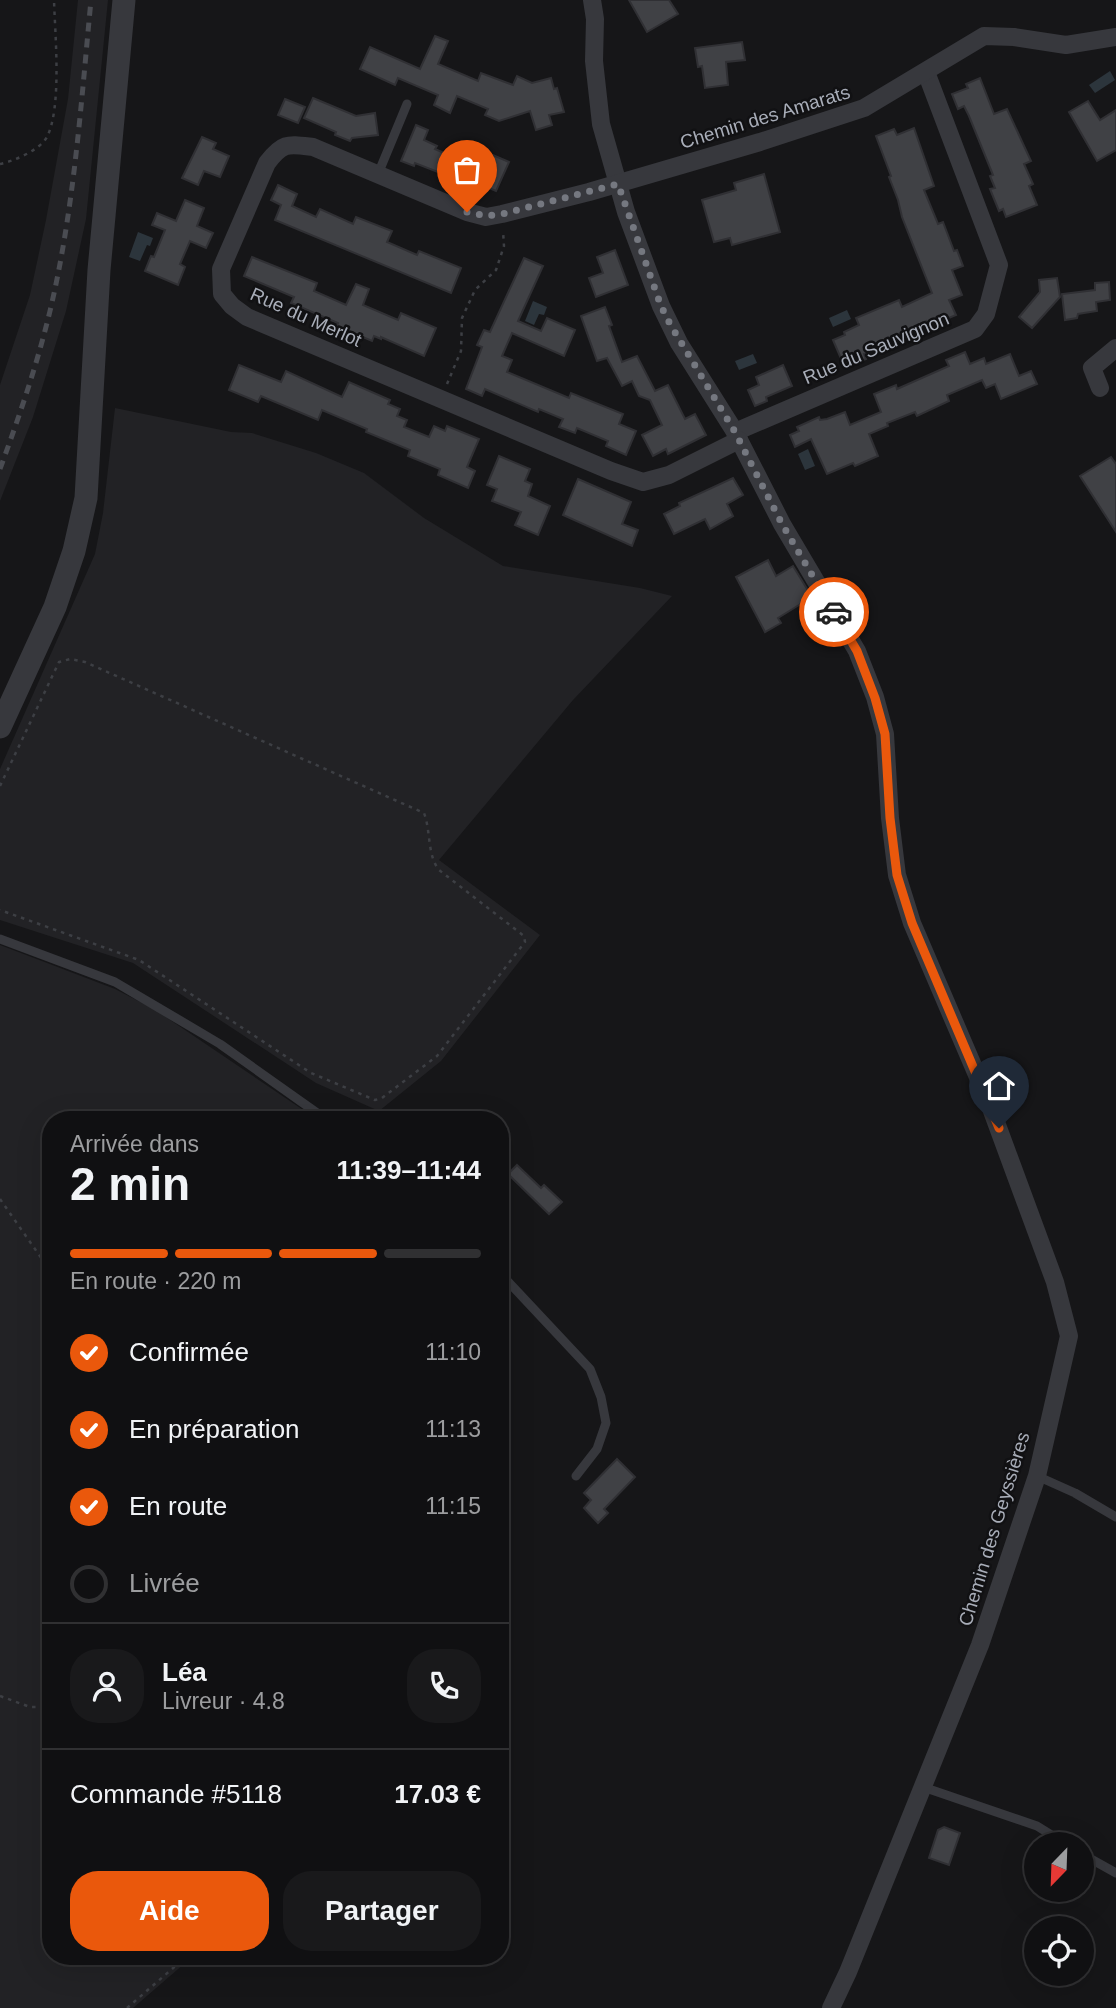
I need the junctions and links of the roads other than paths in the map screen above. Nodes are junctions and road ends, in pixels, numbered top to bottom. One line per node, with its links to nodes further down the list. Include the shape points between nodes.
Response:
1 (124, 0): 11 (street, via 99,270 86,498 55,607)
2 (592, 0): 7 (street, Chemin des Geyssières, via 601,124)
3 (1116, 37): 4 (street, Chemin des Amarats, via 1066,44 984,36)
4 (926, 72): 7 (street, Chemin des Amarats, via 864,108); 10 (street, Rue du Sauvignon, via 999,265 986,314 975,328)
5 (407, 104): 6 (lane)
6 (378, 174): 7 (street, Rue du Merlot, via 486,216); 10 (street, Rue du Merlot, via 313,147 286,144 277,150 267,163 221,269 222,294 232,306 247,317 440,400 643,482 669,475)
7 (618, 184): 10 (street, Chemin des Geyssières, via 661,306)
8 (1116, 348): 9 (street, via 1092,368)
9 (1100, 388)
10 (737, 436): 16 (street, Chemin des Geyssières, via 782,524 857,651 875,698 885,734 897,875 1055,1282 1069,1336)
11 (0, 727)
12 (0, 939): 13 (lane, via 115,982 220,1044)
13 (314, 1111)
14 (509, 1283): 15 (lane, via 590,1369 601,1397 606,1423 597,1449)
15 (576, 1476)
16 (1037, 1476): 17 (lane); 18 (street, Chemin des Geyssières, via 981,1645)
17 (1116, 1517)
18 (923, 1787): 19 (lane); 22 (street, Chemin des Geyssières)
19 (1047, 1832)
20 (1094, 1861): 21 (lane)
21 (1116, 1873)
22 (831, 2008)

